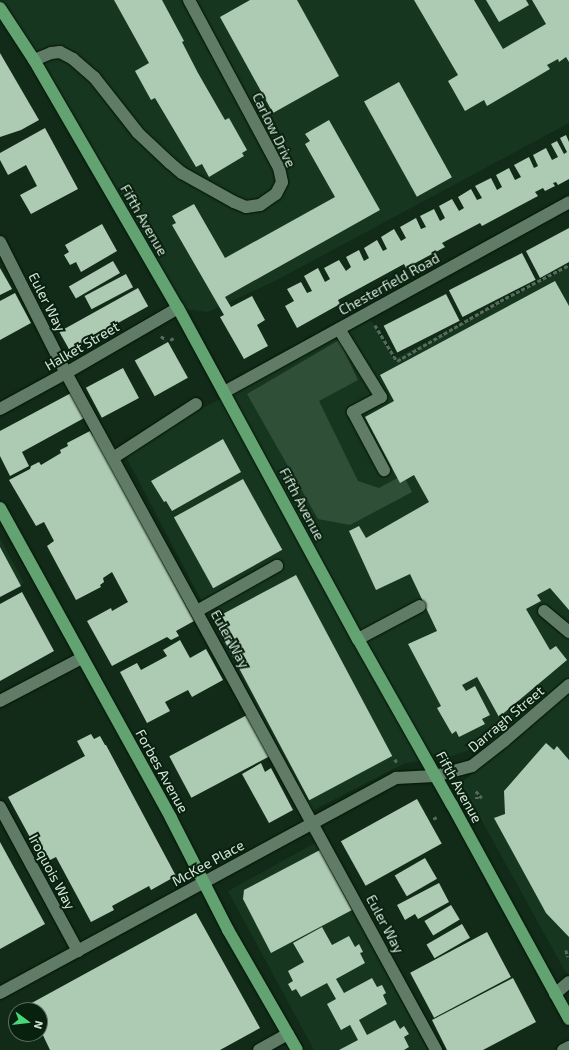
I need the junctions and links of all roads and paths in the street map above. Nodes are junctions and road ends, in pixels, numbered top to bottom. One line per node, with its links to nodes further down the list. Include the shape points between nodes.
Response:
1 (189, 0): 3 (street, Carlow Drive, via 279,168 282,182 276,194 260,205 246,207 234,202 174,167 138,133 94,77 73,59 60,52)
2 (0, 8): 3 (highway, Fifth Avenue)
3 (34, 60): 7 (highway, Fifth Avenue)
4 (569, 202): 8 (street, Chesterfield Road)
5 (0, 242): 14 (street, Euler Way)
6 (569, 265): 8 (path, via 500,301 397,361)
7 (178, 308): 14 (street, Halket Street); 15 (highway, Fifth Avenue)
8 (368, 313): 9 (street, Chesterfield Road)
9 (339, 329): 15 (street, Chesterfield Road); 19 (street, via 381,397 353,412)
10 (161, 336): 12 (path)
11 (174, 338): 13 (path)
12 (166, 340)
13 (170, 340)
14 (66, 373): 17 (street, Halket Street); 18 (street, Euler Way)
15 (224, 392): 26 (highway, Fifth Avenue)
16 (196, 404): 18 (street)
17 (0, 408)
18 (113, 458): 24 (street, Euler Way)
19 (384, 470)
20 (0, 508): 27 (highway, Forbes Avenue)
21 (277, 566): 24 (street)
22 (420, 606): 26 (street)
23 (544, 610): 25 (street)
24 (197, 611): 38 (street, Euler Way)
25 (569, 632)
26 (358, 639): 32 (highway, Fifth Avenue)
27 (82, 658): 29 (street); 39 (highway, Forbes Avenue, via 171,818)
28 (569, 685): 32 (street, Darragh Street, via 472,766)
29 (0, 701)
30 (395, 759): 31 (path)
31 (397, 763)
32 (436, 776): 38 (street, McKee Place, via 396,778); 45 (highway, Fifth Avenue)
33 (476, 791): 34 (path, via 482,798)
34 (475, 798)
35 (0, 807): 41 (street, Iroquois Way)
36 (437, 817): 37 (path)
37 (432, 819)
38 (313, 822): 39 (street, McKee Place); 51 (street, Euler Way)
39 (203, 883): 41 (street, McKee Place); 47 (highway, Forbes Avenue)
40 (566, 950): 42 (path)
41 (78, 951): 44 (street, McKee Place)
42 (568, 957)
43 (569, 982): 45 (street)
44 (0, 993)
45 (555, 994): 46 (highway, Fifth Avenue)
46 (569, 1019)
47 (288, 1034): 49 (street); 50 (highway, Forbes Avenue)
48 (569, 1047): 52 (street)
49 (259, 1050)
50 (297, 1050)
51 (436, 1050)
52 (563, 1050)

